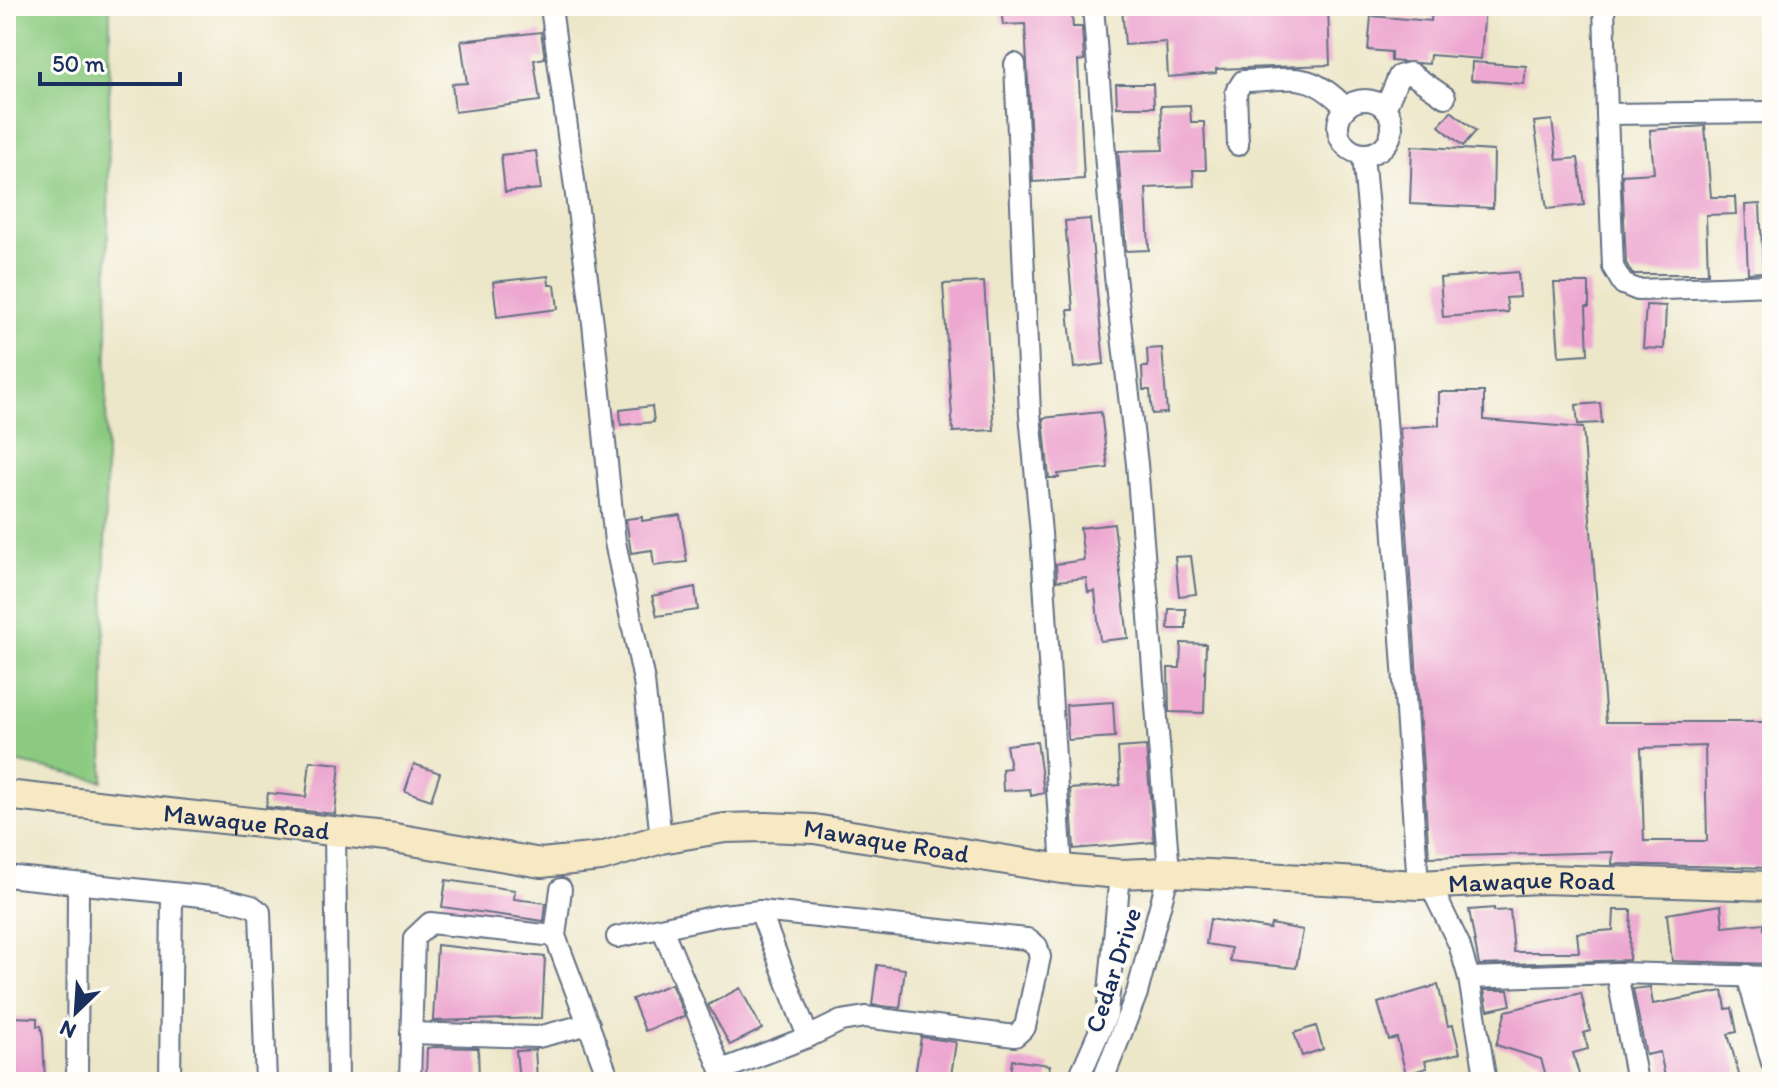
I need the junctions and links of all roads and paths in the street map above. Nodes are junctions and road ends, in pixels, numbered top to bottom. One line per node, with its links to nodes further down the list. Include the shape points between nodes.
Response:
1 (1093, 6): 17 (street, Cedar Drive)
2 (1604, 6): 9 (street)
3 (551, 7): 15 (street, via 593,323 615,542 644,681)
4 (1015, 64): 16 (street, via 1030,414)
5 (1445, 97): 7 (street, via 1410,73 1399,76)
6 (1346, 108): 7 (street, via 1370,101); 10 (street, via 1324,86 1308,79 1243,81 1236,92); 11 (street, via 1338,130 1350,151)
7 (1385, 109): 11 (street, via 1391,135 1380,150)
8 (1772, 112): 9 (street)
9 (1607, 114): 12 (street, via 1613,267 1623,284 1638,290)
10 (1238, 145)
11 (1363, 155): 20 (street)
12 (1772, 285)
13 (6, 795): 14 (main road, Mawaque Road)
14 (335, 832): 15 (main road, Mawaque Road, via 541,863 601,857); 41 (street)
15 (661, 839): 16 (main road, Mawaque Road, via 725,828 814,829)
16 (1062, 869): 18 (main road, Mawaque Road)
17 (1169, 872): 18 (main road, Mawaque Road); 20 (main road, Mawaque Road); 45 (street, Cedar Drive, via 1137,993)
18 (1120, 874): 44 (street, Cedar Drive, via 1107,1014)
19 (6, 876): 21 (street)
20 (1424, 885): 22 (main road, Mawaque Road, via 1541,879); 32 (street, via 1459,944)
21 (78, 886): 24 (street); 38 (street)
22 (1772, 886)
23 (561, 889): 27 (street)
24 (172, 894): 39 (street); 40 (street, via 221,898 260,912)
25 (760, 911): 26 (street); 35 (street); 35 (street, via 1027,939 1037,946 1040,957 1025,1027 1015,1036 865,1017 841,1021)
26 (662, 928): 28 (street); 37 (street)
27 (555, 936): 33 (street); 34 (street, via 430,923 420,929 414,938)
28 (617, 937)
29 (1617, 973): 30 (street); 32 (street); 47 (street)
30 (1747, 975): 31 (street); 36 (street)
31 (1772, 977)
32 (1469, 978): 46 (street)
33 (589, 1024): 34 (street, via 538,1037); 43 (street)
34 (411, 1033): 42 (street)
35 (808, 1037): 37 (street)
36 (1772, 1063)
37 (724, 1076)
38 (77, 1082)
39 (170, 1082)
40 (266, 1082)
41 (338, 1082)
42 (410, 1082)
43 (610, 1082)
44 (1077, 1082)
45 (1102, 1082)
46 (1486, 1082)
47 (1637, 1082)

